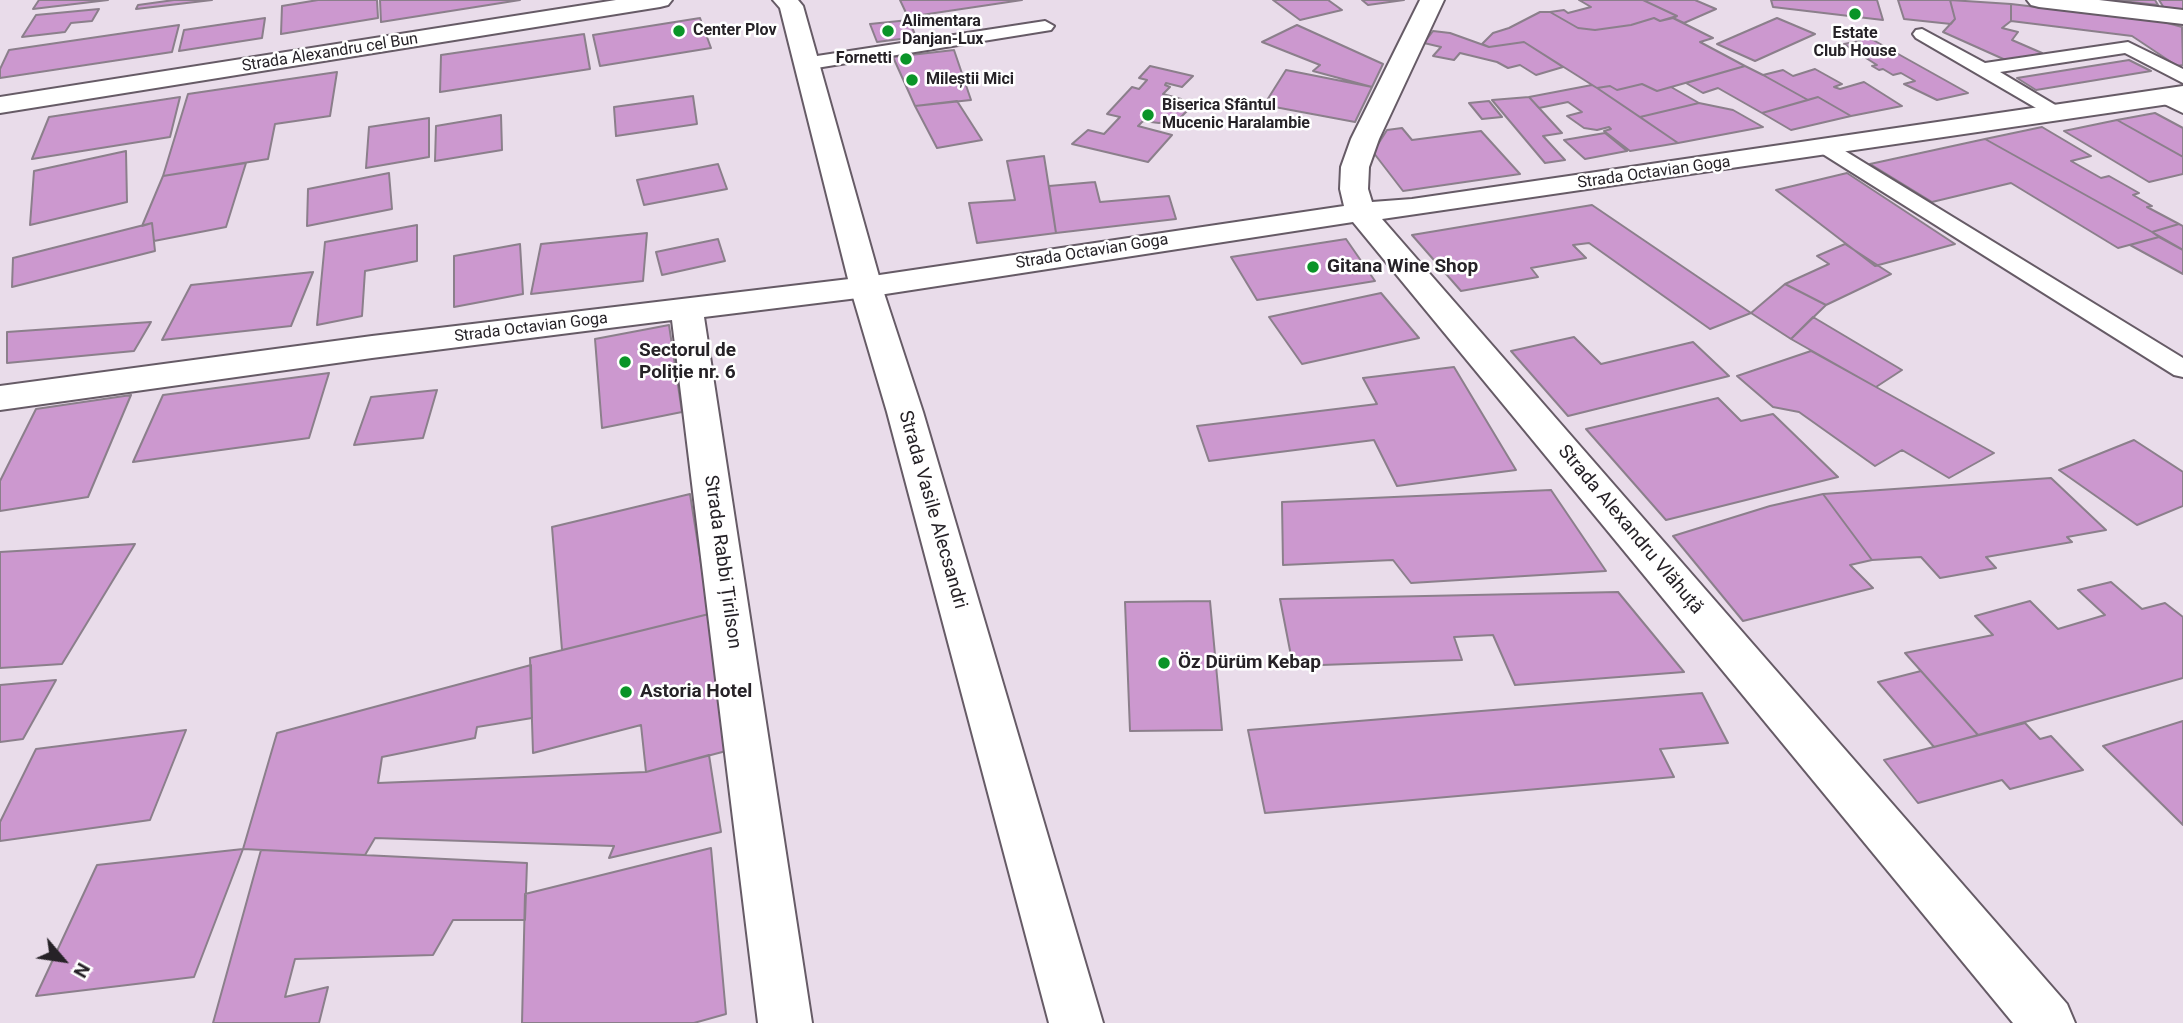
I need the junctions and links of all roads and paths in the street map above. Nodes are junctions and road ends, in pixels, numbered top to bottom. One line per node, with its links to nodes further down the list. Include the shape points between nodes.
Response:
1 (660, 0): 11 (street, Strada Alexandru cel Bun)
2 (785, 0): 8 (street, Strada Vasile Alecsandri)
3 (1432, 0): 14 (street, via 1355,167)
4 (2039, 0): 5 (street)
5 (2183, 17)
6 (1045, 26): 8 (lane)
7 (1922, 34): 9 (lane)
8 (804, 64): 15 (street, Strada Vasile Alecsandri)
9 (1982, 69): 10 (lane, via 2128,47); 12 (lane)
10 (2179, 94): 12 (street, Strada Octavian Goga)
11 (0, 105)
12 (2055, 113): 13 (street, Strada Octavian Goga)
13 (1825, 147): 14 (street, Strada Octavian Goga); 17 (lane)
14 (1360, 212): 15 (street, Strada Octavian Goga); 21 (street, Strada Alexandru Vlăhuță)
15 (866, 287): 16 (street, Strada Octavian Goga); 20 (street, Strada Vasile Alecsandri)
16 (687, 309): 18 (street, Strada Octavian Goga); 19 (street, Strada Rabbi Țirilson)
17 (2183, 369)
18 (0, 398)
19 (785, 1023)
20 (1076, 1023)
21 (2048, 1023)

